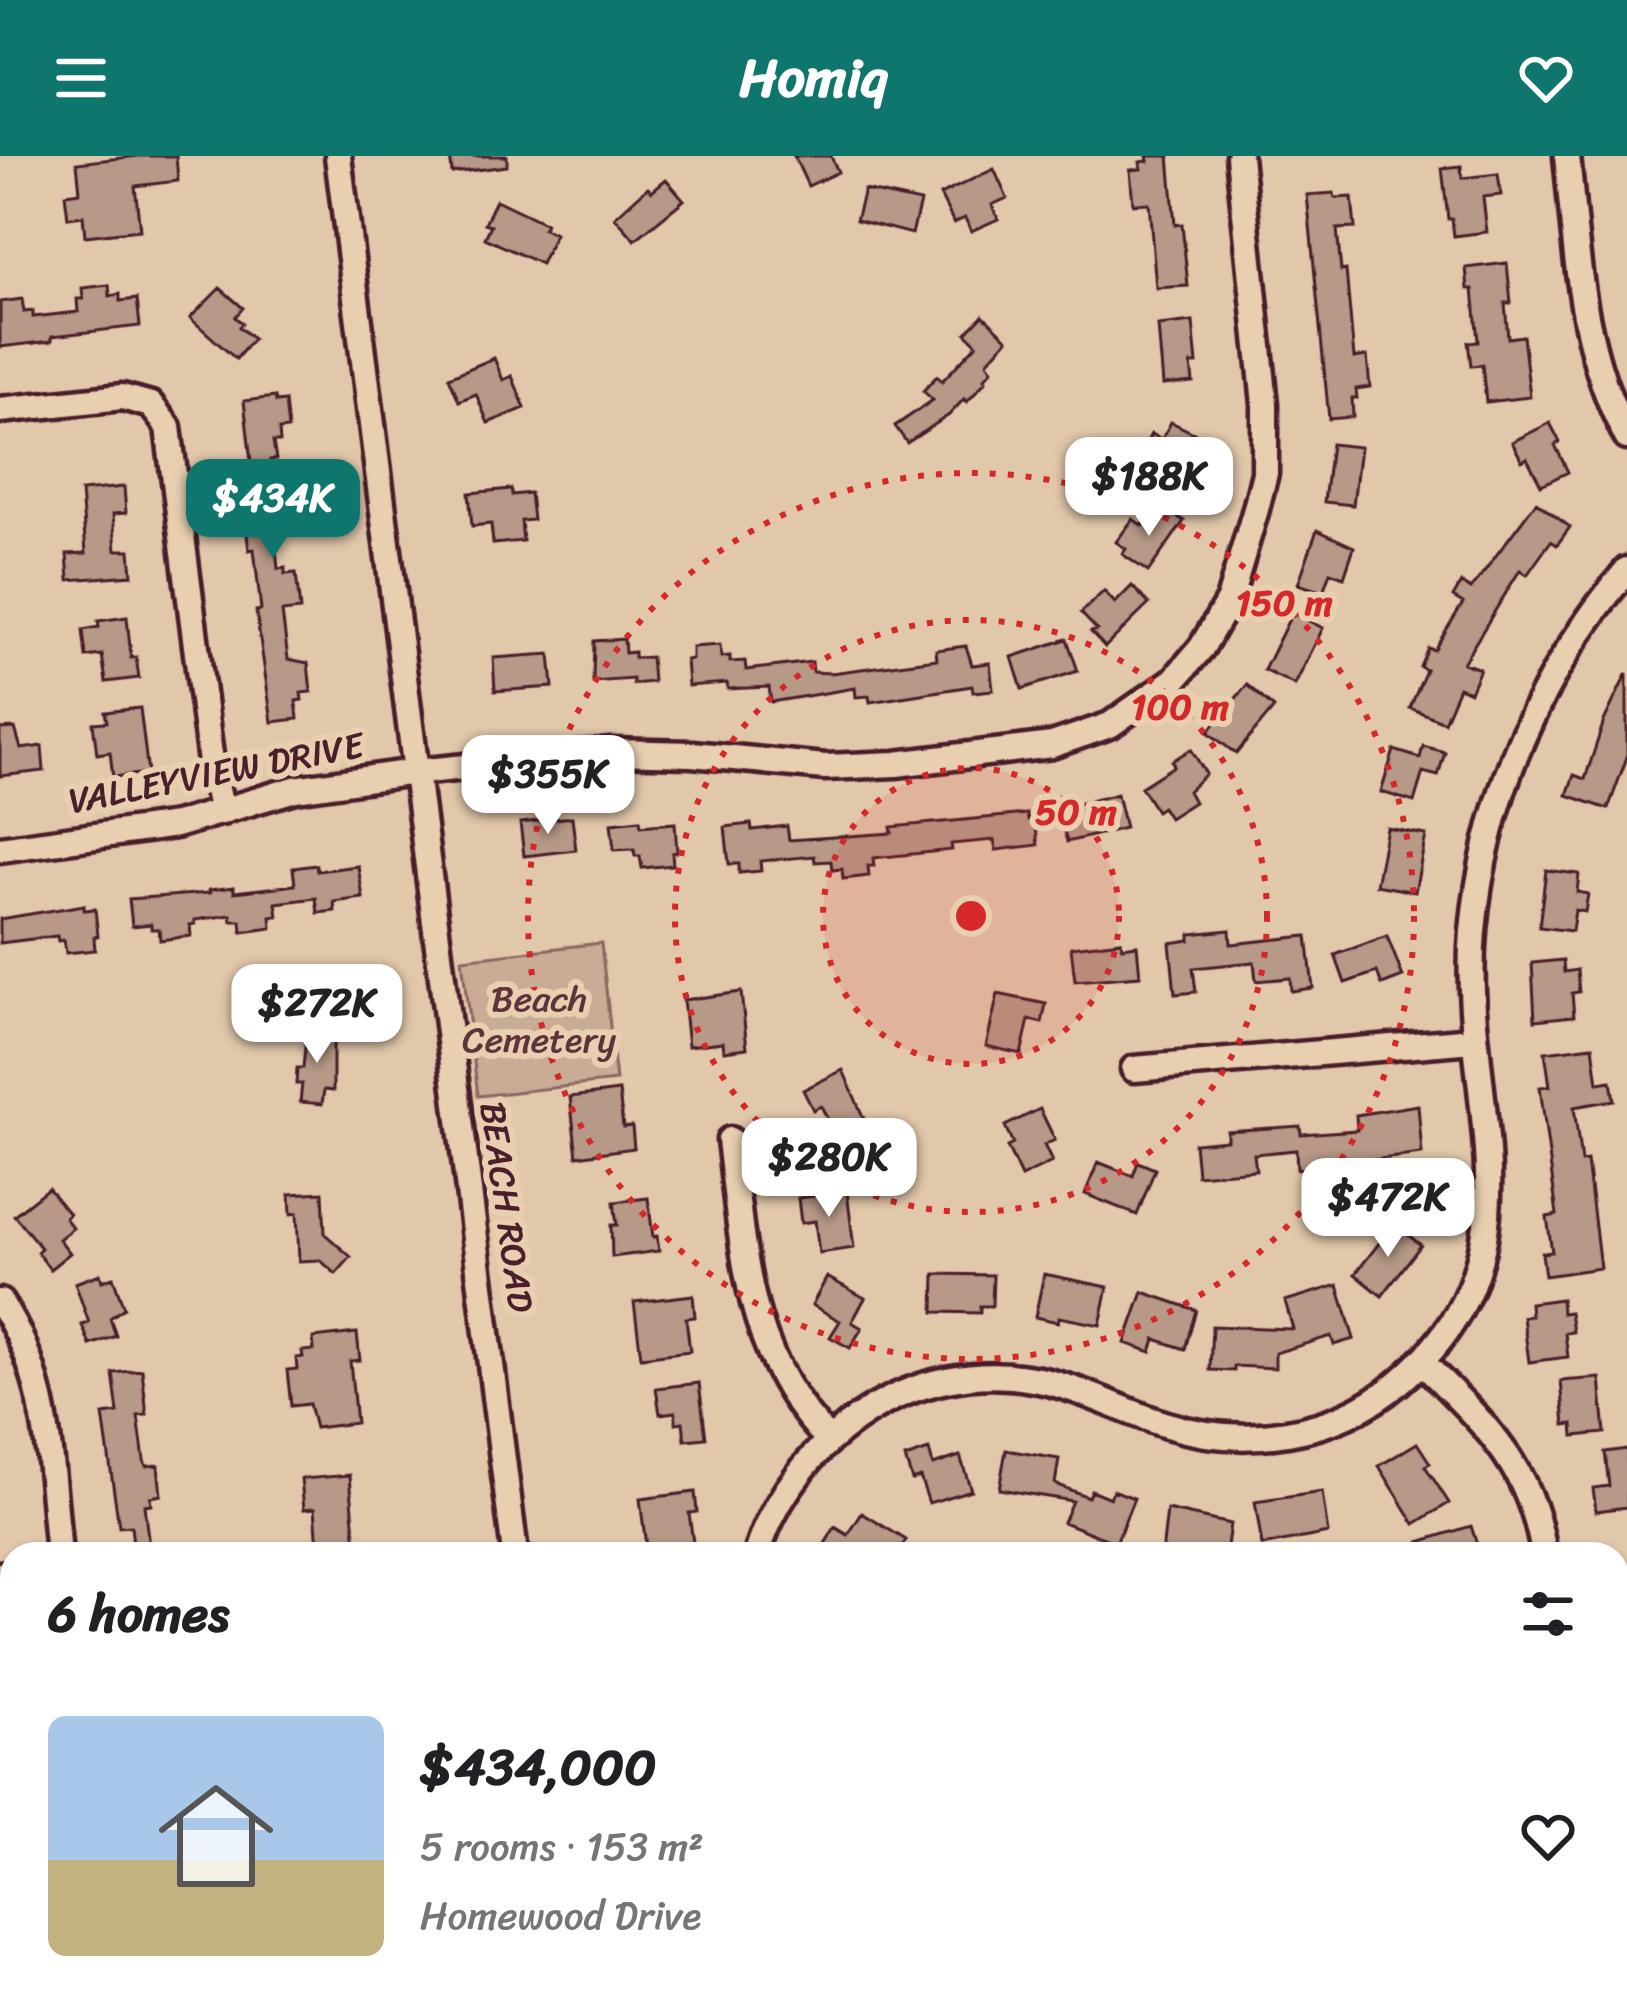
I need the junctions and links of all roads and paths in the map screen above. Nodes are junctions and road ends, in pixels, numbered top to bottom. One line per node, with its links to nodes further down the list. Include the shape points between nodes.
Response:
1 (338, 156): 7 (street, BEACH ROAD)
2 (1239, 156): 7 (street, VALLEYVIEW DRIVE, via 1265,404 1264,473 1217,624 1147,702 1094,733 1052,745 896,764 611,752)
3 (1567, 156): 5 (street, via 1584,316)
4 (0, 410): 8 (street, via 138,399 169,427)
5 (1627, 437)
6 (1627, 570): 10 (street, via 1564,655 1504,785 1476,907)
7 (419, 772): 8 (street, VALLEYVIEW DRIVE, via 315,784); 17 (street, BEACH ROAD)
8 (222, 812): 9 (street, VALLEYVIEW DRIVE, via 156,829)
9 (0, 848)
10 (1473, 1040): 11 (street); 14 (street, via 1489,1160 1487,1233 1466,1298)
11 (1134, 1069)
12 (730, 1140): 15 (street, via 763,1340 788,1392)
13 (0, 1302): 16 (street, via 38,1387)
14 (1421, 1361): 15 (street, via 1354,1411 1273,1436 1189,1431 1059,1384 1004,1376 917,1388); 19 (street, via 1508,1454)
15 (829, 1440): 18 (street, via 791,1481)
16 (57, 1542)
17 (513, 1542)
18 (761, 1542)
19 (1541, 1542)

